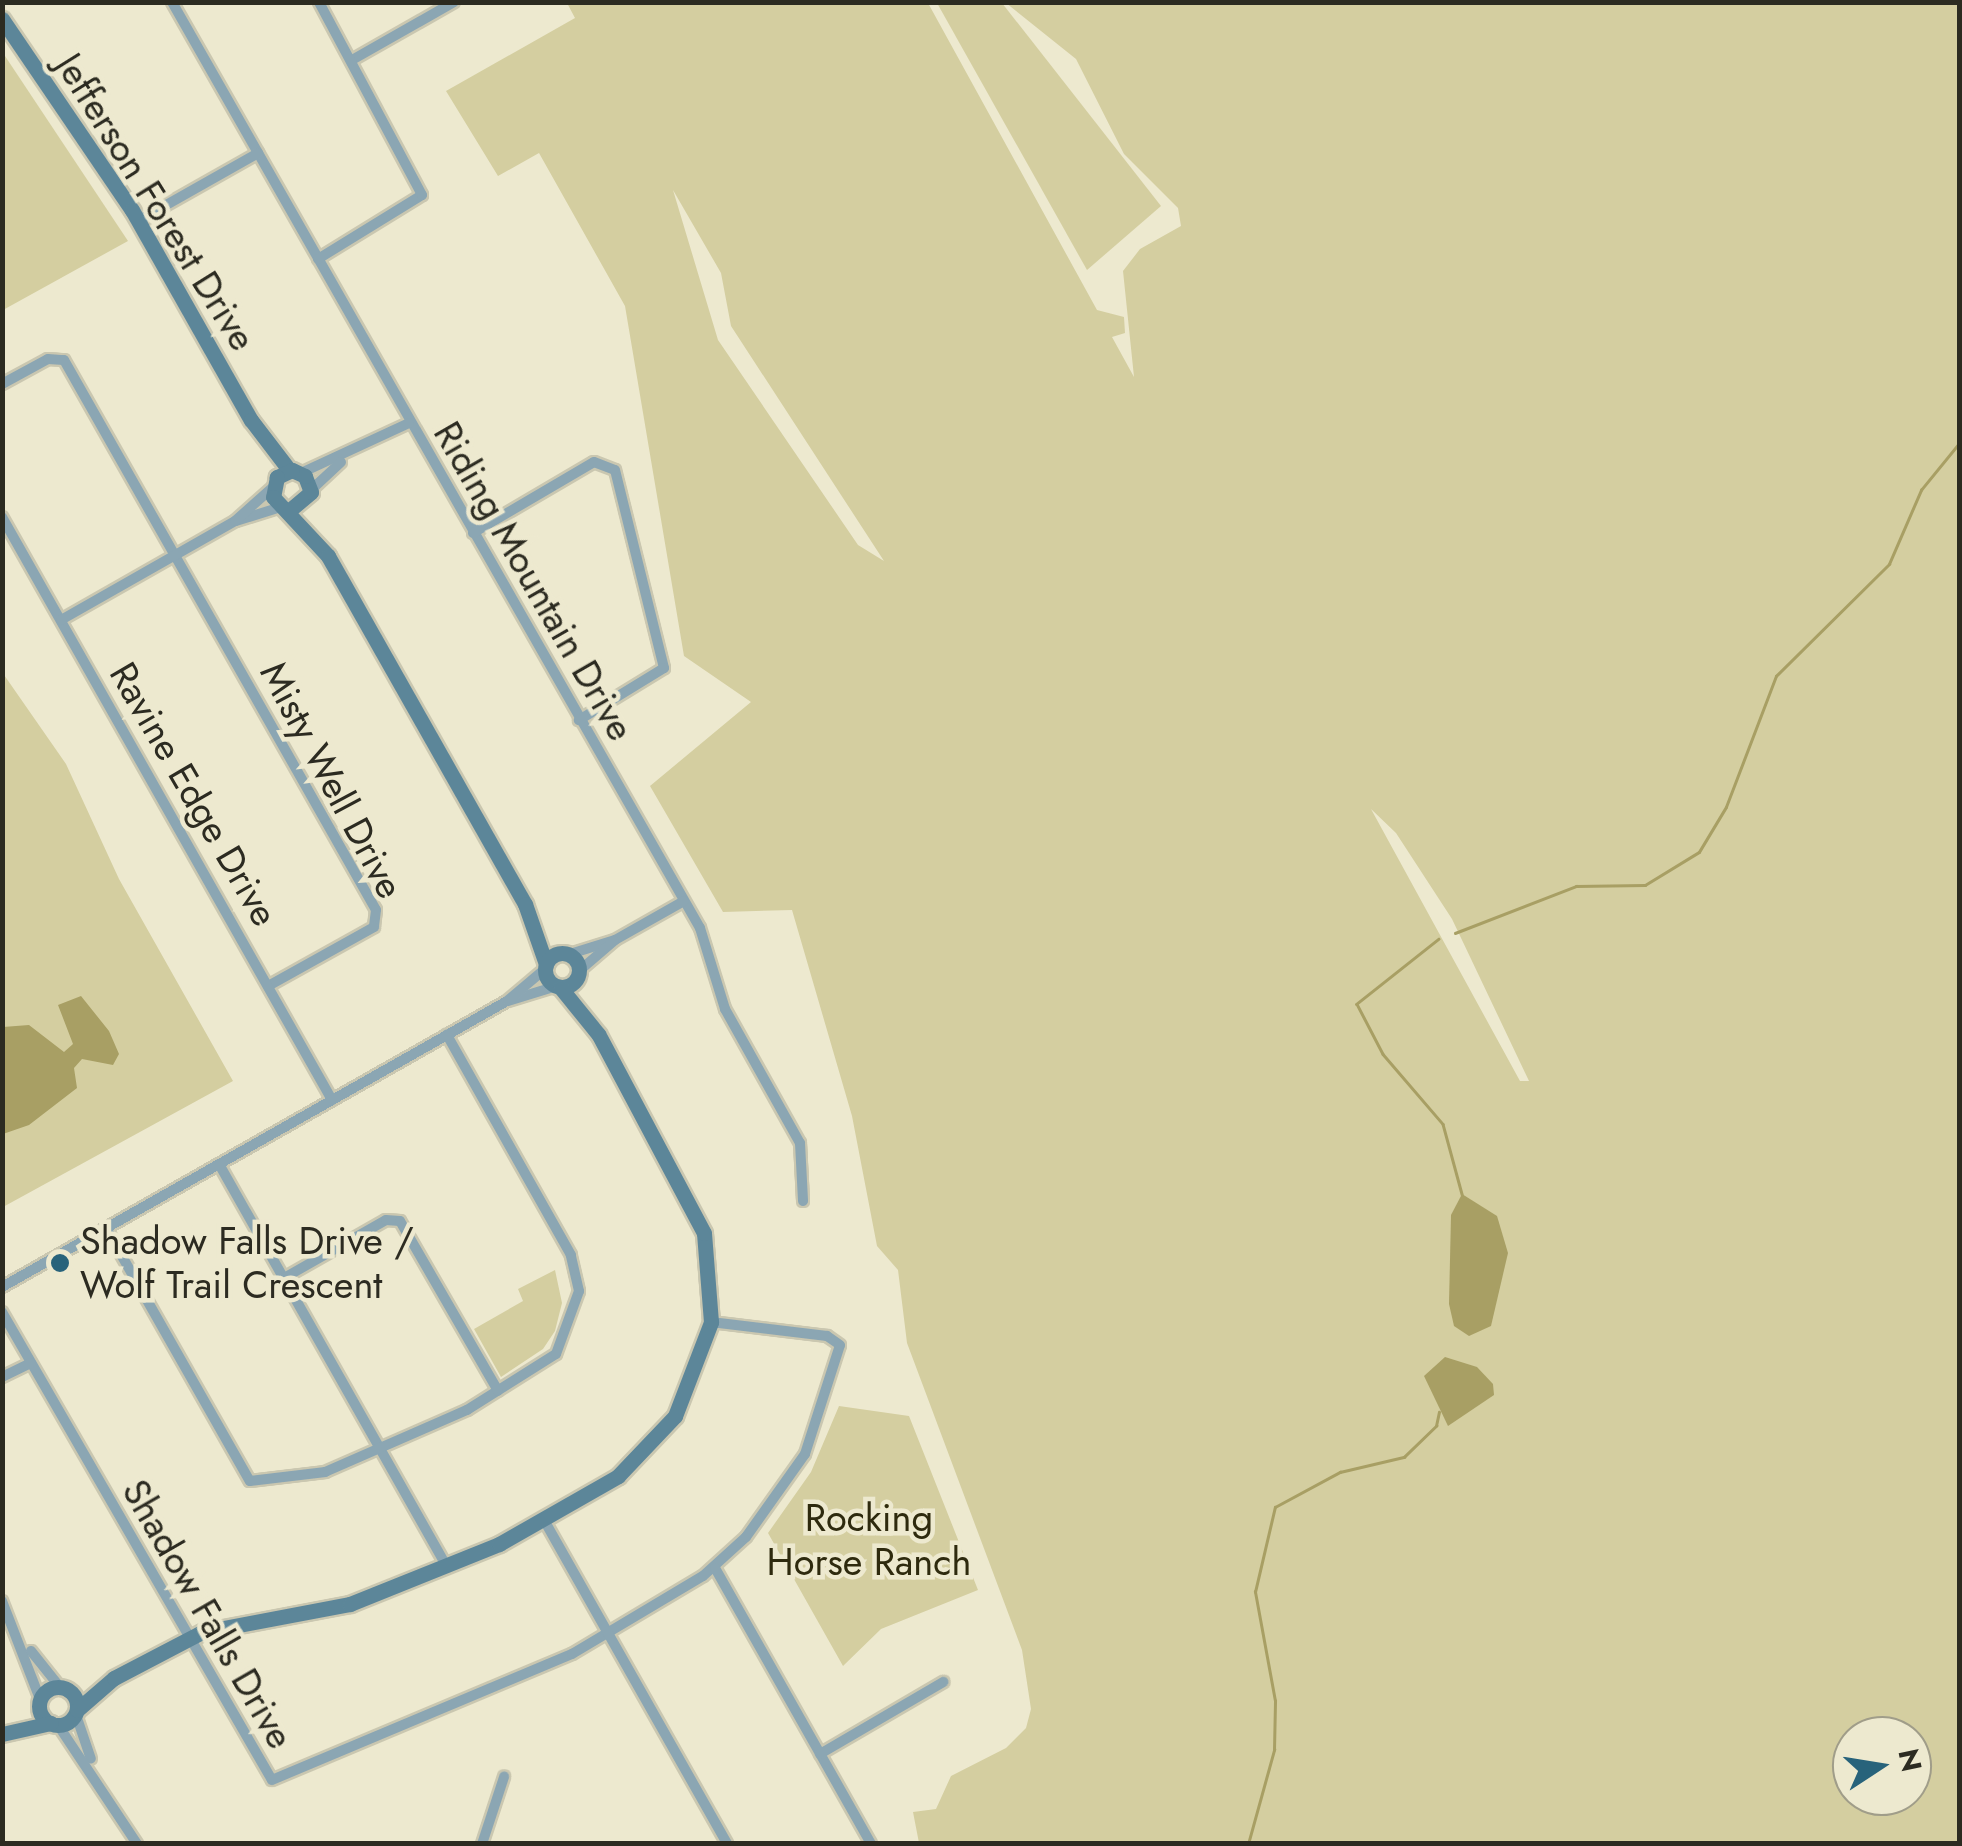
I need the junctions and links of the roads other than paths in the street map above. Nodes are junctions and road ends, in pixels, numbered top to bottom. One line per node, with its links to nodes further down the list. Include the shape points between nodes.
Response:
1 (172, 2): 6 (street, Riding Mountain Drive)
2 (319, 2): 5 (street)
3 (454, 2): 5 (street)
4 (3, 15): 7 (street, Jefferson Forest Drive)
5 (352, 60): 8 (street, via 422,195)
6 (258, 153): 7 (street); 8 (street, Riding Mountain Drive)
7 (138, 221): 10 (street, Jefferson Forest Drive)
8 (318, 260): 11 (street, Riding Mountain Drive)
9 (2, 384): 20 (street, via 61,357)
10 (251, 420): 13 (street, Jefferson Forest Drive); 14 (street, Jefferson Forest Drive)
11 (410, 422): 12 (street); 19 (street, Riding Mountain Drive)
12 (342, 461): 13 (street); 15 (street)
13 (296, 472): 14 (street); 15 (street, Jefferson Forest Drive)
14 (273, 484): 16 (street, Jefferson Forest Drive); 18 (street)
15 (310, 494): 16 (street); 21 (street)
16 (286, 508): 18 (street); 21 (street)
17 (2, 517): 22 (street, Ravine Edge Drive)
18 (235, 522): 20 (street)
19 (473, 533): 23 (street, Riding Mountain Drive); 23 (street, via 594,462 615,470 664,668)
20 (175, 556): 22 (street); 30 (street, Misty Well Drive, via 376,910 374,926)
21 (328, 556): 25 (street)
22 (61, 620): 30 (street, Ravine Edge Drive)
23 (579, 720): 24 (street, Riding Mountain Drive)
24 (684, 900): 26 (street); 37 (street, Riding Mountain Drive, via 708,943 725,1009 800,1144)
25 (525, 904): 27 (street); 28 (street)
26 (615, 940): 27 (street); 29 (street)
27 (568, 954): 28 (street); 29 (street)
28 (545, 966): 31 (street); 32 (street)
29 (579, 974): 31 (street); 33 (street)
30 (268, 986): 35 (street, Ravine Edge Drive)
31 (559, 986): 32 (street); 33 (street)
32 (507, 1001): 34 (street)
33 (598, 1034): 42 (street, via 697,1213 710,1264)
34 (446, 1035): 35 (street); 45 (street, via 578,1278 575,1318 562,1346)
35 (332, 1100): 36 (street)
36 (219, 1164): 38 (street); 39 (street)
37 (803, 1201)
38 (106, 1228): 40 (street); 46 (street, via 245,1477 306,1478)
39 (284, 1278): 45 (street, via 386,1220 400,1221); 46 (street)
40 (2, 1287)
41 (2, 1312): 43 (street, Shadow Falls Drive)
42 (710, 1322): 47 (street, via 693,1384 656,1441 618,1476); 49 (street, via 828,1336 840,1352 797,1468)
43 (30, 1363): 44 (street); 52 (street, Shadow Falls Drive)
44 (2, 1377)
45 (498, 1392): 46 (street)
46 (380, 1449): 48 (street)
47 (544, 1520): 48 (street); 51 (street)
48 (446, 1566): 52 (street, via 350,1604 242,1620)
49 (715, 1568): 51 (street); 61 (street)
50 (2, 1601): 53 (street)
51 (609, 1633): 52 (street, Shadow Falls Drive, via 272,1780); 66 (street)
52 (188, 1639): 54 (street)
53 (23, 1644): 56 (street); 57 (street)
54 (114, 1678): 56 (street); 58 (street)
55 (944, 1682): 61 (street)
56 (63, 1687): 57 (street); 58 (street)
57 (40, 1701): 59 (street); 60 (street)
58 (76, 1712): 59 (street); 62 (street)
59 (54, 1724): 60 (street); 62 (street)
60 (2, 1732)
61 (820, 1754): 67 (street)
62 (96, 1774): 64 (street)
63 (504, 1778): 65 (street)
64 (137, 1844)
65 (482, 1844)
66 (728, 1844)
67 (871, 1844)

